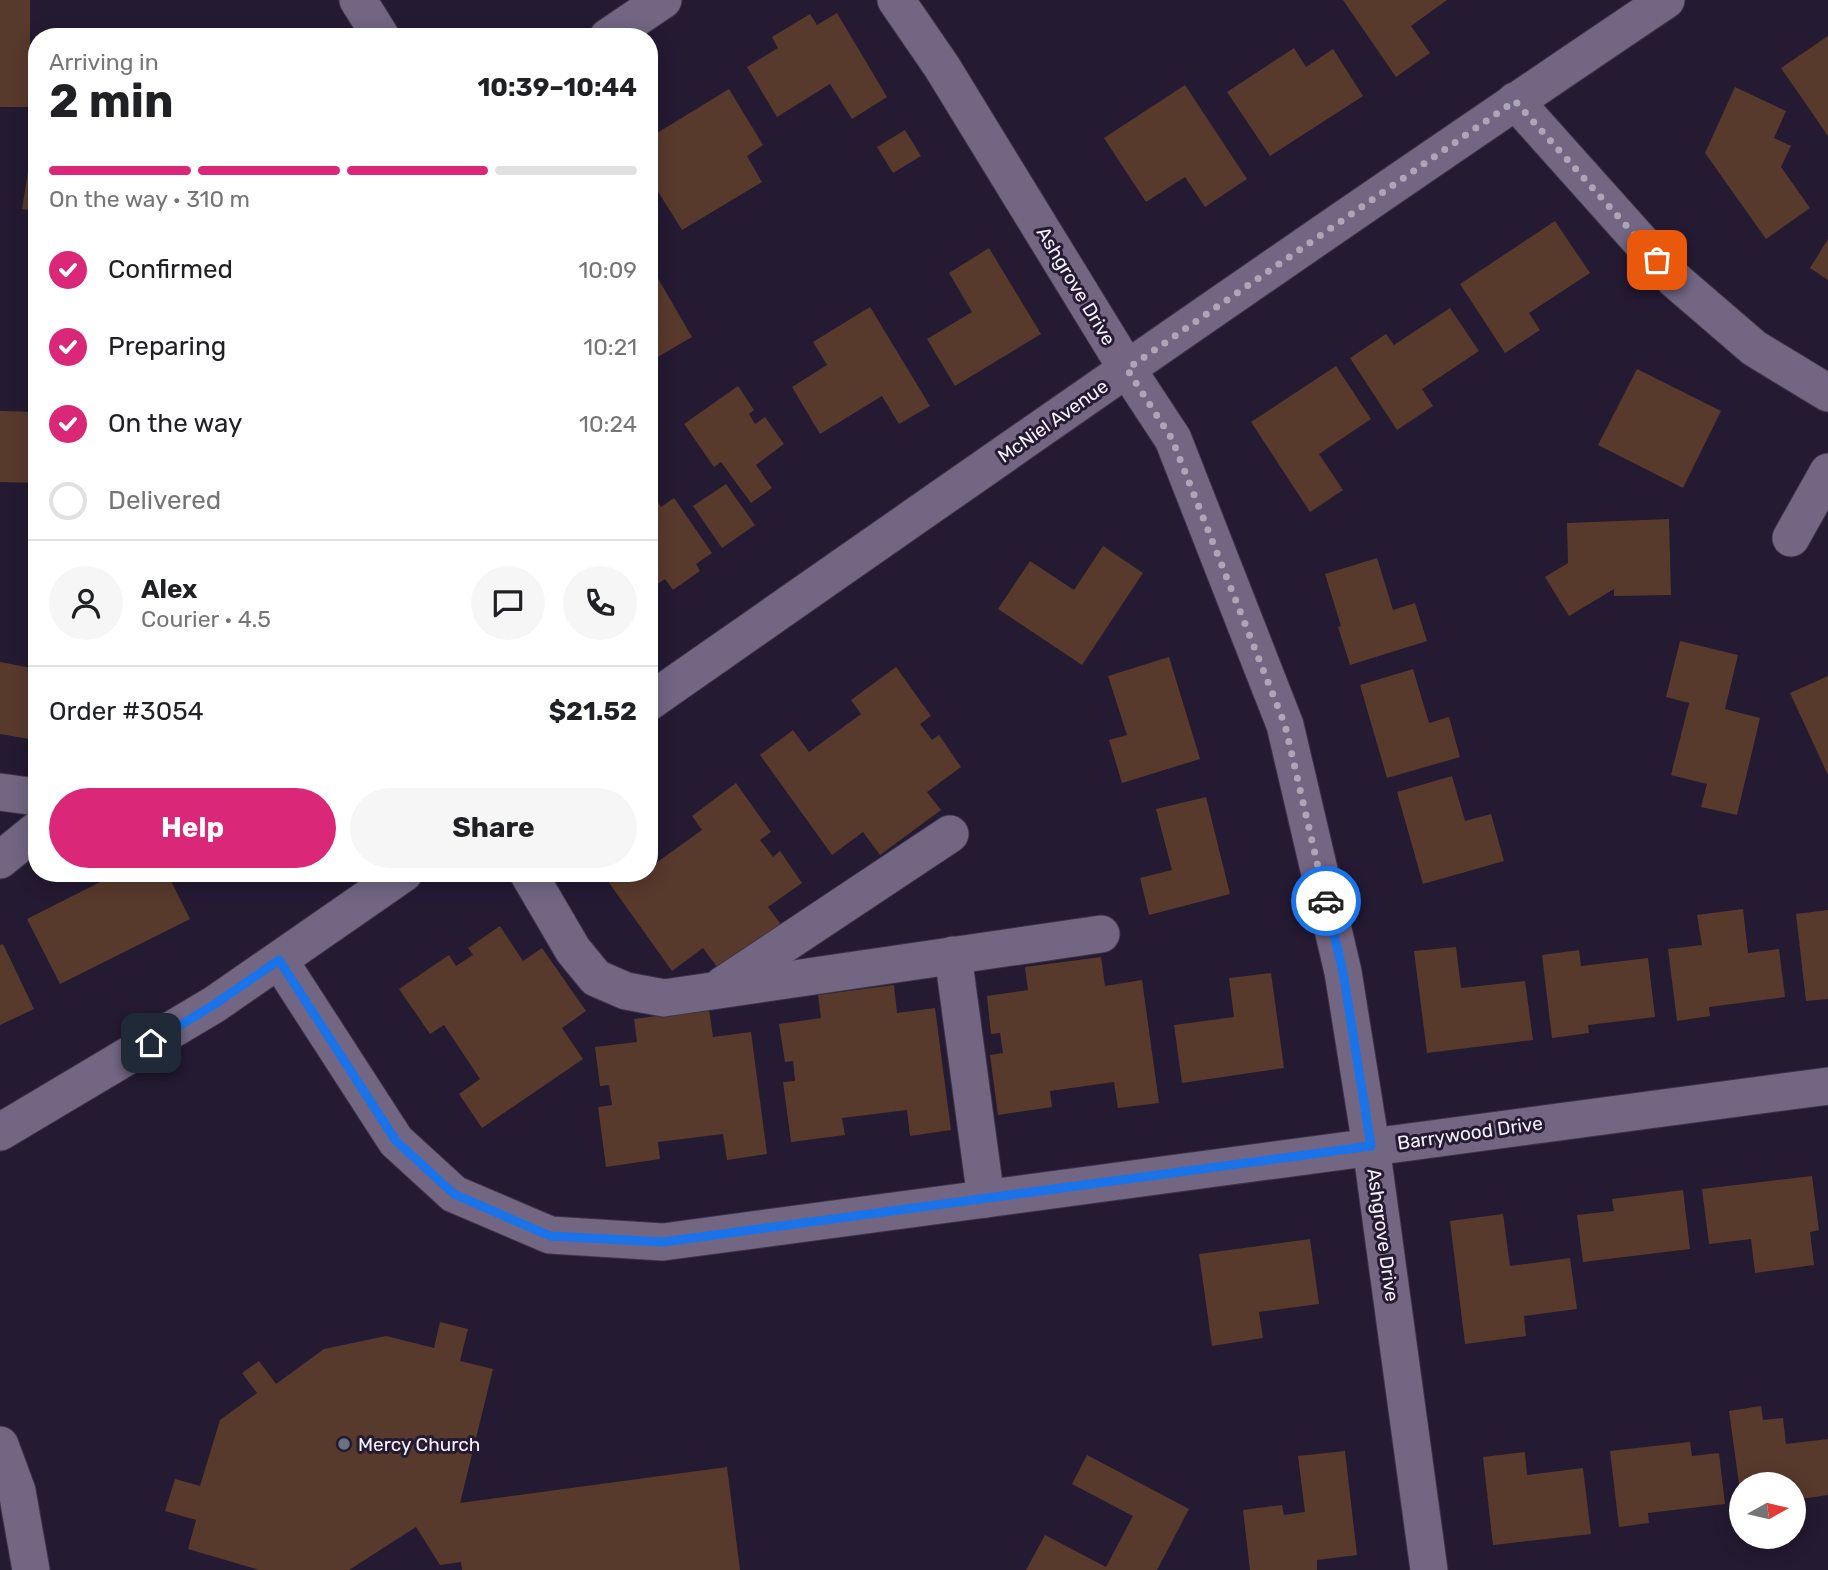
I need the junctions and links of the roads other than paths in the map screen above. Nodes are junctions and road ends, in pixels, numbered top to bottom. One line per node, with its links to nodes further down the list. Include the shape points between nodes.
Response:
1 (358, 0): 5 (street)
2 (663, 0): 6 (street)
3 (896, 0): 8 (street, Ashgrove Drive)
4 (1666, 0): 7 (street, McNiel Avenue)
5 (376, 28)
6 (621, 28)
7 (1515, 101): 8 (street, McNiel Avenue); 9 (street, via 1675,280 1754,348)
8 (1127, 369): 12 (street, McNiel Avenue); 26 (street, Ashgrove Drive, via 1172,439 1285,725 1343,972)
9 (1828, 393)
10 (1828, 472): 11 (street)
11 (1791, 538)
12 (658, 696)
13 (0, 792): 14 (street)
14 (28, 796)
15 (950, 834): 23 (street)
16 (28, 837): 17 (street)
17 (0, 860)
18 (391, 882): 22 (street)
19 (533, 882): 23 (street, via 573,950 596,978 626,991 664,998)
20 (1101, 934): 21 (street)
21 (953, 955): 23 (street); 27 (street)
22 (279, 960): 25 (street, via 215,1004); 27 (street, Barrywood Drive, via 396,1141 454,1194 550,1236 663,1242)
23 (715, 990)
24 (1828, 1086): 26 (street, Barrywood Drive)
25 (0, 1132)
26 (1371, 1146): 27 (street, Barrywood Drive); 31 (street, Ashgrove Drive)
27 (986, 1199)
28 (0, 1445): 29 (street)
29 (8, 1495): 30 (street)
30 (31, 1570)
31 (1429, 1570)

